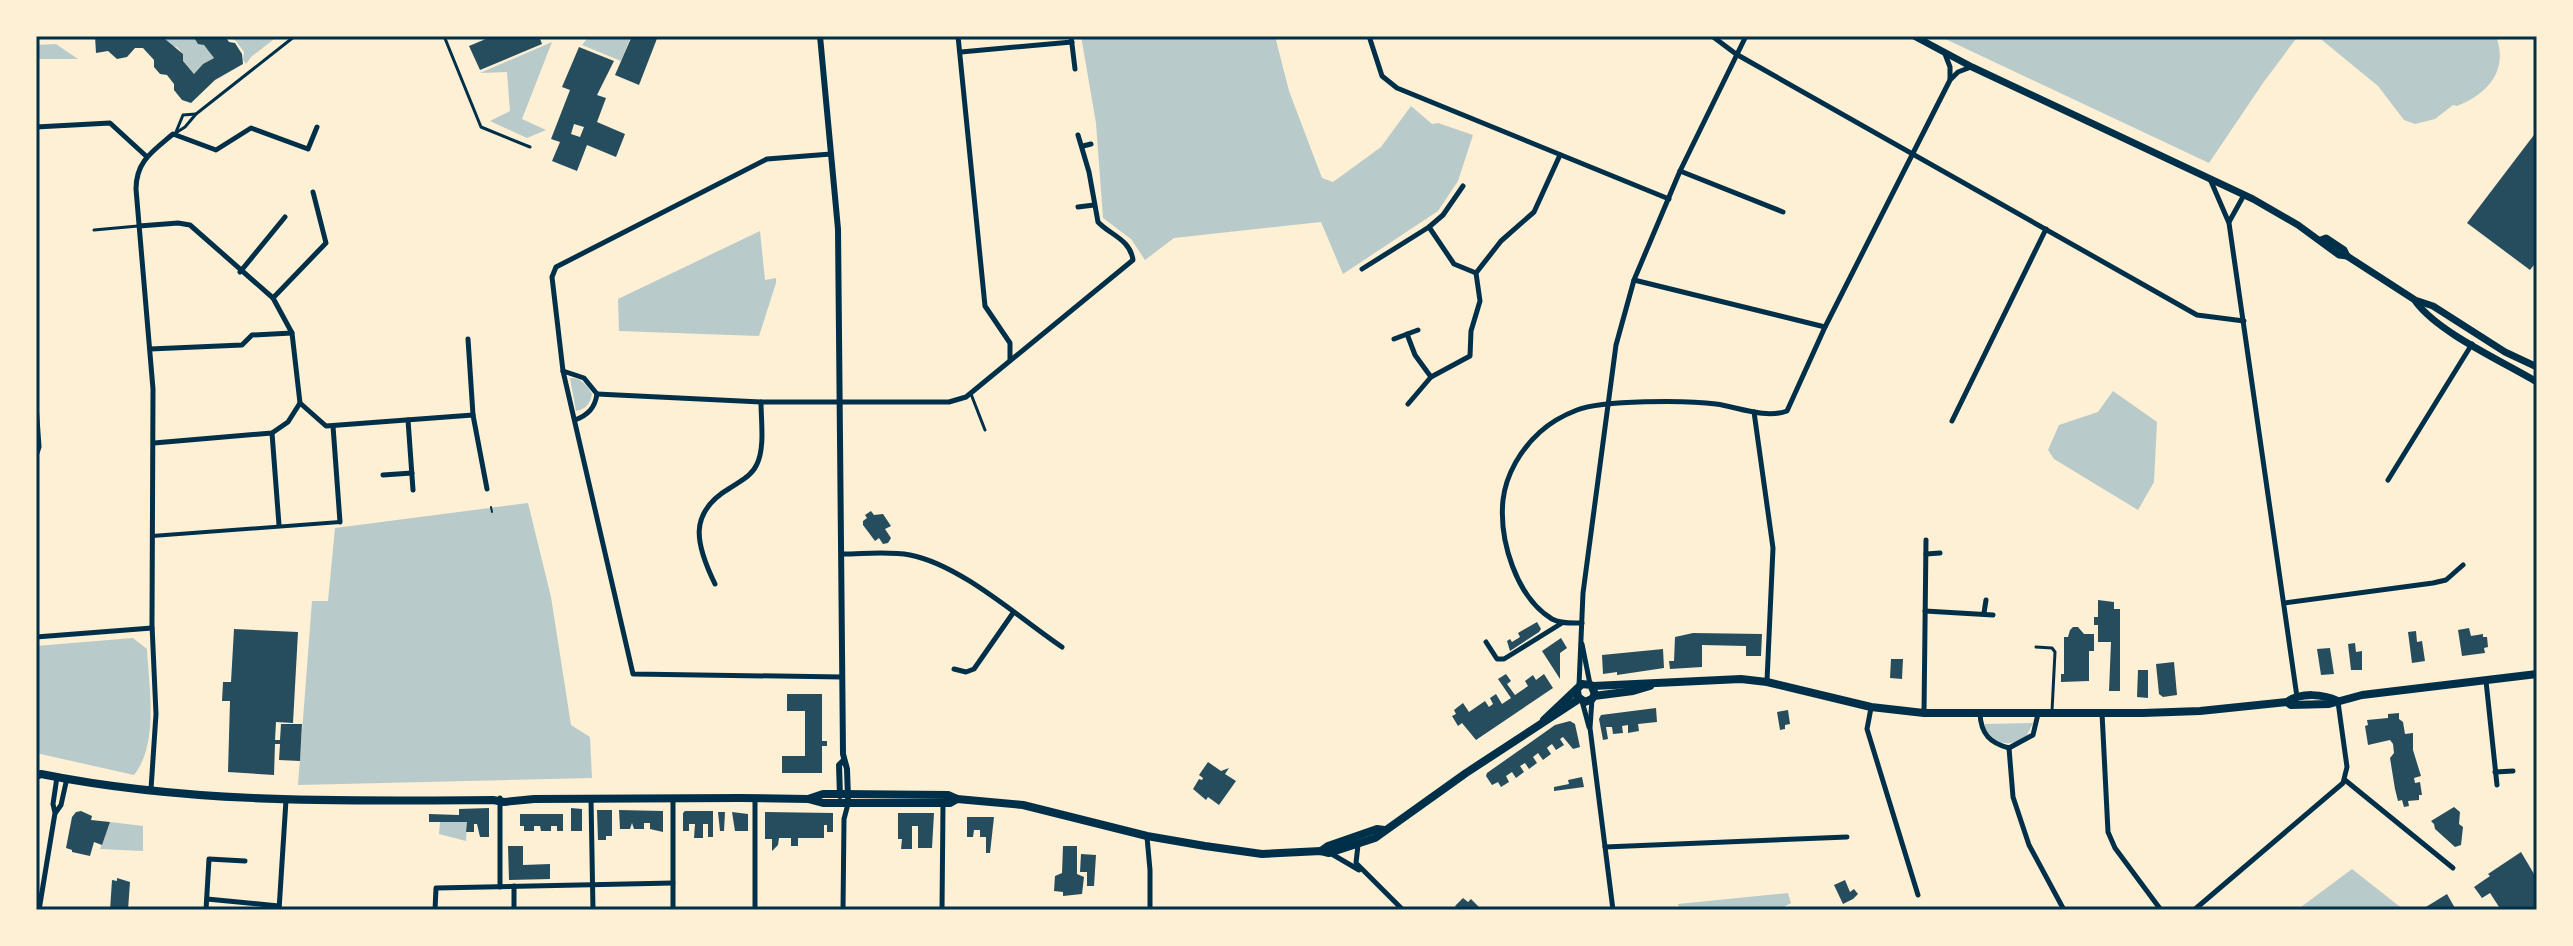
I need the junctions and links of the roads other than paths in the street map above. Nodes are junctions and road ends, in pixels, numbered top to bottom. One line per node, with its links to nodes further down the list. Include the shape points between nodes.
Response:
1 (295, 36): 16 (lane)
2 (444, 36): 23 (lane, via 481,127)
3 (820, 36): 24 (street)
4 (958, 36): 10 (street)
5 (1369, 36): 26 (street, via 1382,76 1397,88)
6 (1712, 36): 12 (street)
7 (1746, 36): 12 (street)
8 (1914, 36): 11 (main road)
9 (1072, 39): 10 (street); 14 (street)
10 (961, 52): 60 (street, via 985,306 1010,343)
11 (1944, 52): 13 (main road); 15 (street)
12 (1736, 54): 25 (street); 28 (street)
13 (1972, 67): 15 (street); 29 (main road)
14 (1075, 69)
15 (1950, 80): 25 (street)
16 (196, 114): 19 (lane); 19 (lane, via 183,115)
17 (36, 127): 27 (street, via 104,122)
18 (317, 127): 19 (street, via 308,149 251,128 216,150)
19 (174, 134): 27 (street)
20 (1078, 135): 22 (street)
21 (1091, 144): 22 (street)
22 (1083, 146): 34 (street)
23 (530, 147)
24 (832, 154): 62 (street, via 767,159 556,267 552,277); 69 (street)
25 (1913, 154): 41 (street); 51 (street)
26 (1560, 155): 33 (street); 45 (street, via 1534,212)
27 (146, 156): 39 (street, via 136,179)
28 (1680, 171): 33 (street); 36 (street)
29 (2210, 179): 32 (main road); 38 (street)
30 (1463, 186): 40 (street)
31 (313, 192): 47 (street, via 326,243)
32 (2244, 195): 38 (street); 48 (main road)
33 (1669, 199): 46 (street)
34 (1094, 205): 35 (street); 60 (street, via 1098,222 1121,238 1133,260)
35 (1078, 207)
36 (1783, 212)
37 (285, 217): 44 (street)
38 (2229, 223): 50 (street)
39 (139, 226): 42 (lane); 44 (street, via 190,225); 59 (street)
40 (1429, 227): 43 (street); 45 (street, via 1454,264)
41 (2046, 229): 50 (street, via 2197,315); 77 (street)
42 (94, 230)
43 (1362, 269)
44 (240, 272): 47 (street)
45 (1476, 273): 63 (street, via 1480,301 1471,331 1472,353)
46 (1634, 280): 51 (street); 72 (street)
47 (273, 298): 53 (street)
48 (2415, 300): 49 (main road); 55 (main road, via 2427,316)
49 (2452, 318): 55 (main road); 61 (main road)
50 (2244, 321): 98 (street)
51 (1825, 327): 73 (street, via 1787,411)
52 (1418, 330): 54 (street)
53 (292, 333): 59 (street, via 252,335 242,345); 68 (street)
54 (1407, 334): 57 (street); 63 (street)
55 (2463, 338): 58 (main road)
56 (468, 339): 74 (street)
57 (1394, 339)
58 (2472, 344): 64 (main road); 85 (street)
59 (150, 349): 81 (street)
60 (1010, 360): 66 (street)
61 (2537, 367)
62 (563, 371): 65 (street, via 584,378); 76 (street)
63 (1431, 377): 71 (street)
64 (2537, 382)
65 (597, 394): 67 (street); 76 (street, via 596,404)
66 (971, 394): 69 (street, via 949,402); 79 (lane)
67 (761, 402): 69 (street); 96 (street, via 759,461 745,479 714,497 700,519 700,549)
68 (300, 403): 78 (street); 80 (street, via 288,422)
69 (840, 403): 93 (street)
70 (36, 404): 82 (street)
71 (1408, 404)
72 (1607, 405): 73 (street, via 1697,403); 103 (street, via 1576,410 1542,430 1517,460 1503,498 1513,565 1534,602); 104 (street)
73 (1754, 412): 115 (street, via 1773,548)
74 (473, 415): 75 (street); 86 (street)
75 (408, 420): 78 (street); 83 (street)
76 (575, 420): 113 (street, via 633,674)
77 (1952, 421)
78 (330, 426): 88 (street)
79 (985, 430)
80 (272, 433): 81 (street); 89 (street)
81 (154, 443): 90 (street)
82 (36, 456)
83 (412, 473): 84 (street); 87 (street)
84 (383, 475)
85 (2388, 480)
86 (487, 489)
87 (413, 490)
88 (340, 522): 89 (street)
89 (279, 525): 90 (street)
90 (152, 536): 105 (street)
91 (1926, 540): 94 (street)
92 (1940, 553): 94 (street)
93 (842, 554): 100 (street, via 920,558 956,573); 113 (street)
94 (1926, 554): 99 (street)
95 (2463, 565): 98 (street, via 2446,580 2433,583)
96 (715, 584)
97 (1986, 600): 101 (street)
98 (2284, 603): 119 (street)
99 (1925, 611): 101 (street); 124 (street)
100 (1013, 613): 109 (street); 111 (street, via 974,669)
101 (1984, 613): 102 (street)
102 (1993, 615)
103 (1562, 623): 104 (street); 107 (street, via 1504,659 1497,659)
104 (1582, 623): 108 (street)
105 (152, 628): 106 (street); 138 (street, via 156,714)
106 (36, 637)
107 (1486, 642)
108 (1582, 643): 117 (street); 118 (street)
109 (1062, 647)
110 (2036, 647): 125 (lane, via 2055,652)
111 (954, 669)
112 (2537, 674): 114 (main road)
113 (842, 677): 139 (street)
114 (2486, 680): 121 (main road); 133 (street)
115 (1767, 682): 116 (main road); 123 (main road)
116 (1655, 684): 117 (main road); 120 (main road)
117 (1592, 685): 118 (main road); 120 (main road)
118 (1579, 694): 120 (main road); 129 (street); 148 (main road)
119 (2297, 697): 121 (main road); 122 (main road)
120 (1593, 698): 129 (street)
121 (2338, 701): 122 (main road); 136 (street)
122 (2287, 702): 126 (main road)
123 (1871, 707): 124 (main road); 161 (street, via 1867,729)
124 (1924, 713): 127 (main road)
125 (2052, 713): 126 (main road); 128 (main road)
126 (2102, 713): 177 (street, via 2108,832)
127 (1980, 714): 128 (main road); 130 (street, via 1991,741)
128 (2038, 714): 130 (street, via 2033,735)
129 (1590, 728): 152 (street)
130 (2009, 748): 176 (street, via 2013,797 2029,845)
131 (2513, 771): 133 (street)
132 (38, 772): 134 (main road)
133 (2495, 772): 137 (street)
134 (57, 777): 135 (main road); 147 (street)
135 (67, 778): 138 (main road); 147 (street)
136 (2345, 780): 155 (street); 178 (street)
137 (2497, 785)
138 (151, 789): 144 (main road)
139 (844, 798): 142 (main road, via 815,803); 143 (main road); 146 (main road); 171 (street)
140 (591, 799): 141 (main road); 145 (main road); 158 (street)
141 (673, 799): 142 (main road); 157 (street)
142 (755, 799): 170 (street)
143 (957, 799): 146 (main road); 149 (main road, via 1023,805)
144 (286, 800): 145 (main road); 163 (street)
145 (500, 800): 160 (street)
146 (943, 803): 172 (street)
147 (55, 813): 164 (street)
148 (1384, 830): 151 (main road); 153 (main road, via 1328,846)
149 (1147, 836): 153 (main road, via 1262,854); 173 (street)
150 (1847, 837): 152 (street)
151 (1358, 845): 153 (main road); 156 (street, via 1355,858)
152 (1605, 847): 175 (street)
153 (1325, 852): 156 (street)
154 (245, 861): 162 (street, via 209,859)
155 (2453, 868)
156 (1364, 873): 174 (street)
157 (673, 883): 158 (street); 169 (street)
158 (592, 885): 159 (street); 168 (street)
159 (514, 886): 160 (street); 167 (street)
160 (500, 887): 166 (street, via 436,888)
161 (1918, 895)
162 (207, 899): 163 (street); 165 (street)
163 (279, 908)
164 (39, 910)
165 (206, 910)
166 (435, 910)
167 (514, 910)
168 (593, 910)
169 (673, 910)
170 (755, 910)
171 (843, 910)
172 (942, 910)
173 (1150, 910)
174 (1403, 910)
175 (1613, 910)
176 (2064, 910)
177 (2161, 910)
178 (2194, 910)

